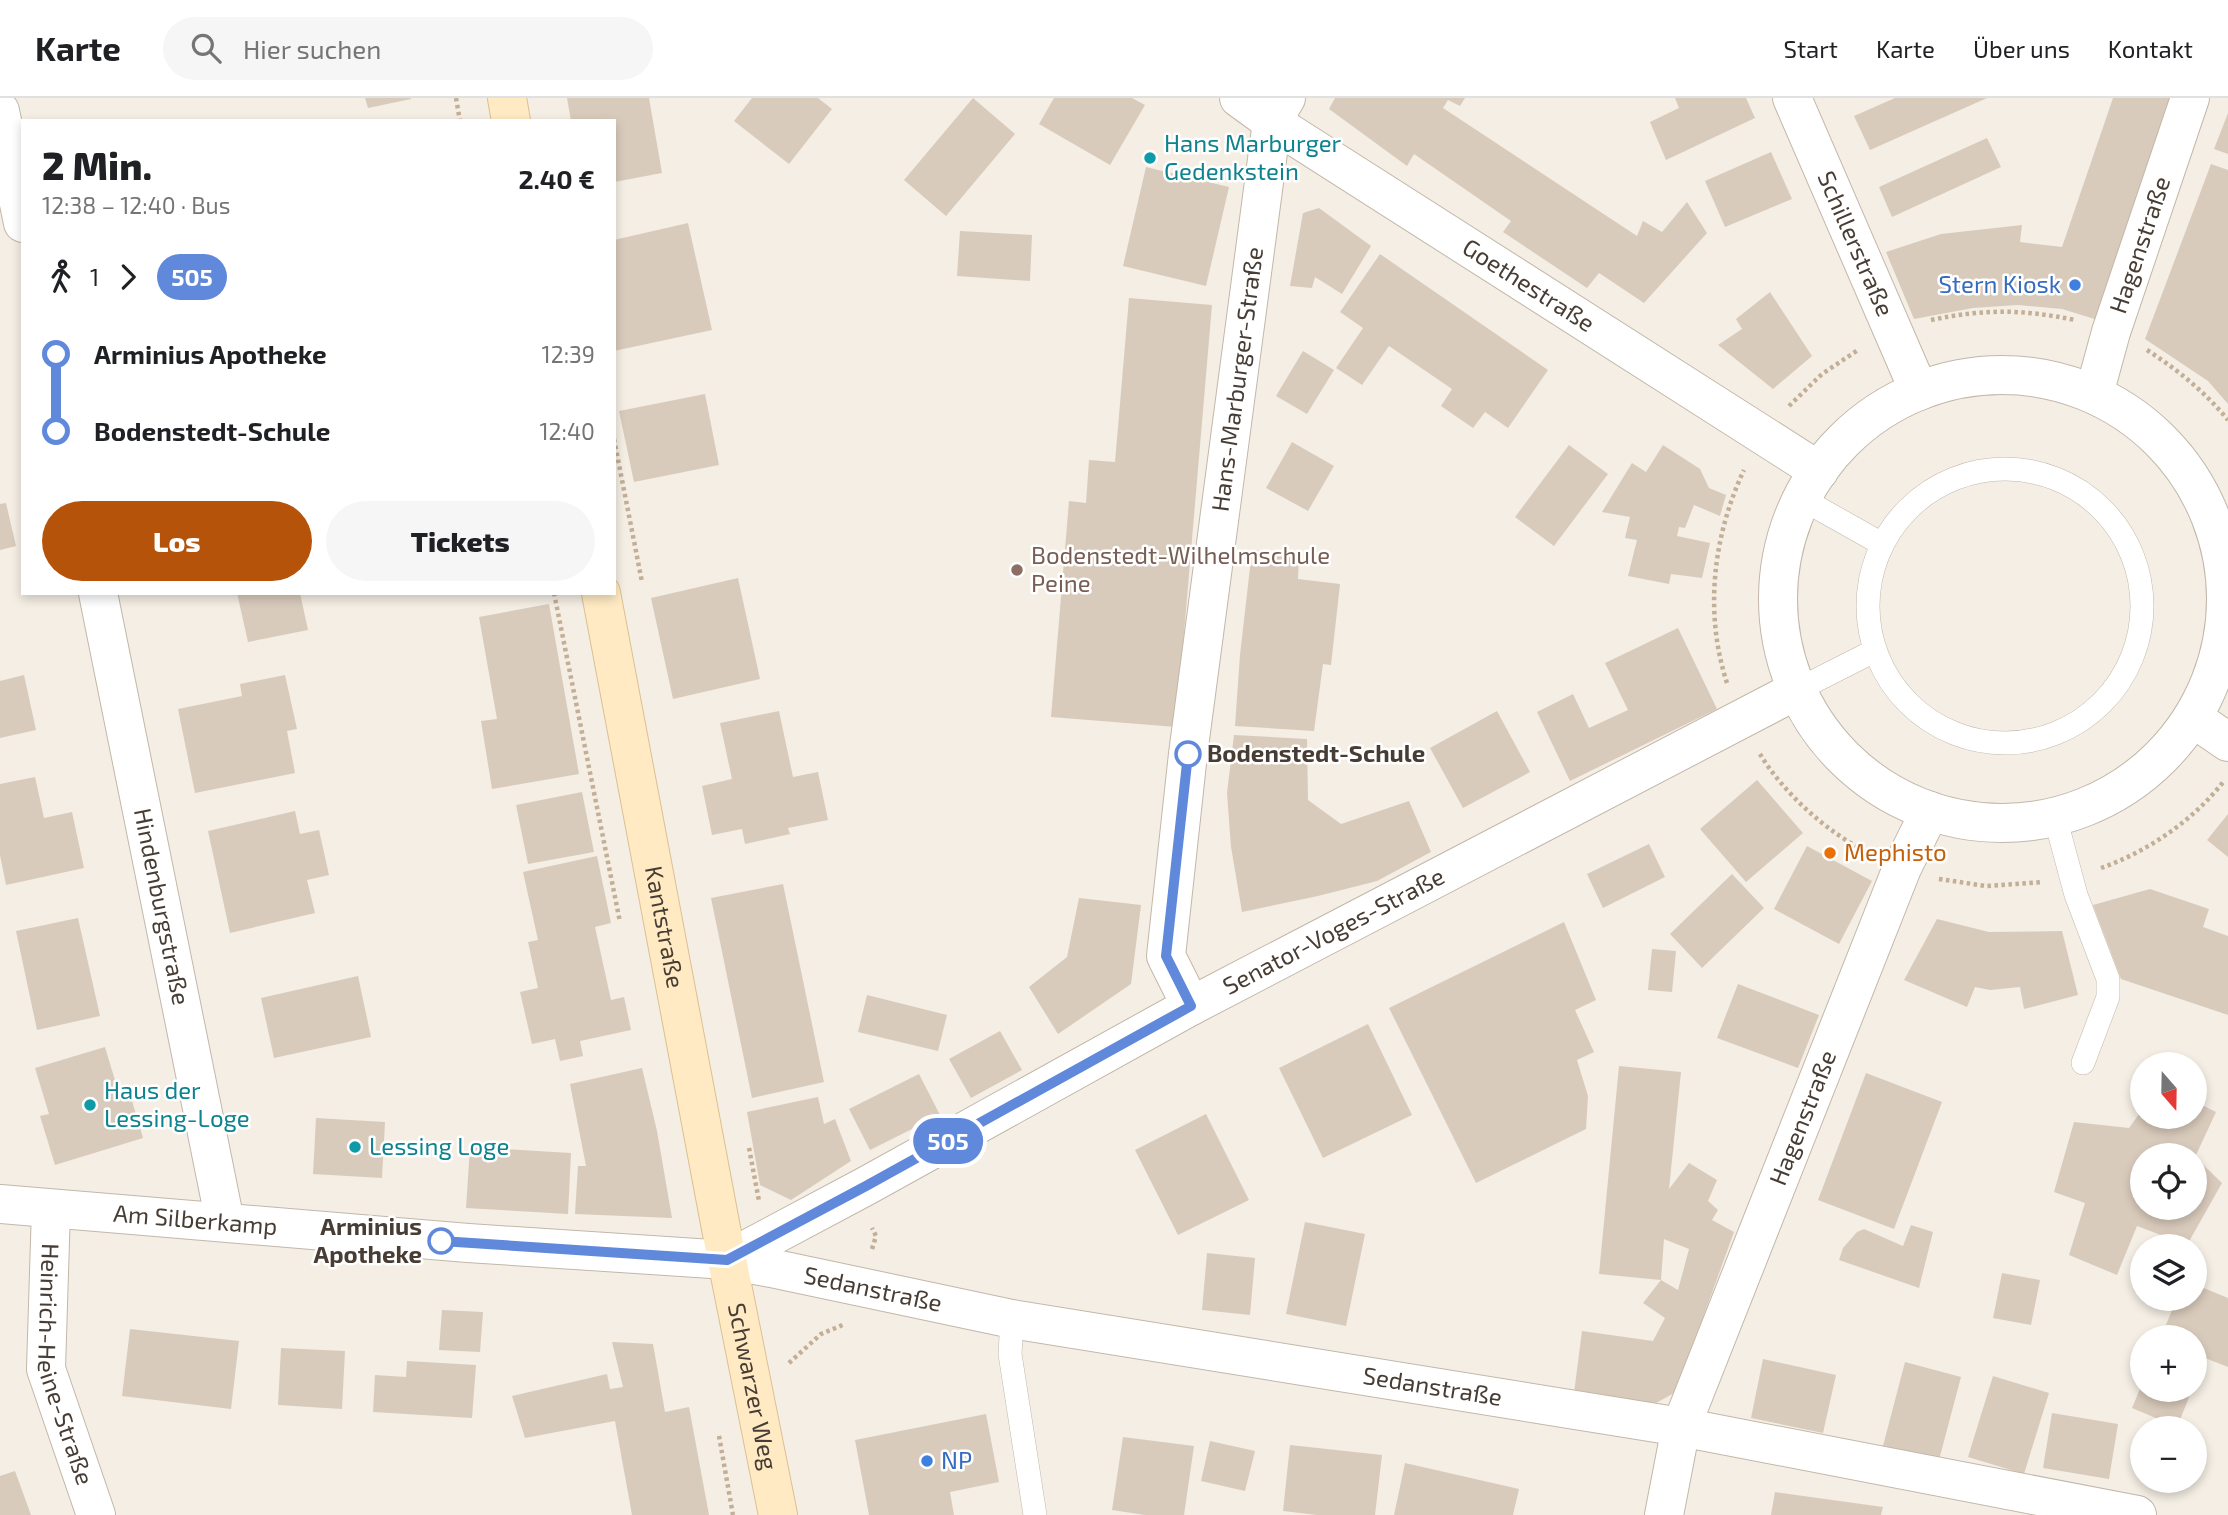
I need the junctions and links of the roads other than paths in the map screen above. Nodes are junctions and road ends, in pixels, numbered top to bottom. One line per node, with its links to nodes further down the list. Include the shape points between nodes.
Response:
1 (507, 98): 7 (street)
2 (1239, 98): 5 (street, Goethestraße)
3 (1793, 98): 9 (street, Schillerstraße)
4 (2190, 98): 10 (street, Hagenstraße)
5 (1279, 110): 11 (street, Goethestraße); 23 (street, Hans-Marburger-Straße, via 1188,754 1166,956)
6 (0, 111): 8 (street)
7 (511, 119)
8 (21, 213)
9 (1919, 391): 10 (street, via 1962,379 2007,375 2052,380); 11 (street, via 1880,411 1847,438)
10 (2094, 394): 12 (street, via 2161,441)
11 (1810, 485): 13 (lane); 18 (street, via 1787,536 1779,574 1784,653)
12 (2218, 502): 17 (street, via 2227,592)
13 (1882, 544): 16 (lane, via 1870,579 1867,615); 16 (lane, via 1906,510 1940,485 1979,471 2022,469 2062,481 2098,503 2124,536 2140,575 2143,616 2133,657 2113,694 2081,722 2029,741 2001,744 1960,737 1923,717 1894,688)
14 (98, 595): 27 (street, Hindenburgstraße)
15 (601, 595): 28 (street, Kantstraße)
16 (1874, 651): 18 (lane)
17 (2220, 682): 19 (street)
18 (1797, 690): 21 (street, via 1820,730 1851,765 1888,792); 23 (street, Senator-Voges-Straße)
19 (2193, 718): 20 (street); 22 (street, via 2156,762 2109,796)
20 (2228, 742)
21 (1930, 811): 22 (street, via 2003,823); 30 (street, Hagenstraße, via 1902,868)
22 (2055, 817): 24 (lane, via 2076,895 2108,979 2108,997)
23 (1191, 1006): 28 (street, Senator-Voges-Straße)
24 (2083, 1063)
25 (0, 1204): 26 (street, Am Silberkamp)
26 (51, 1209): 27 (street, Am Silberkamp); 31 (street, Heinrich-Heine-Straße, via 46,1369)
27 (225, 1222): 28 (street, Am Silberkamp)
28 (727, 1260): 29 (street, Sedanstraße); 32 (street, Schwarzer Weg)
29 (1012, 1319): 30 (street, Sedanstraße); 33 (lane, via 1010,1354)
30 (1681, 1427): 34 (street, Hagenstraße); 35 (street, Sedanstraße)
31 (96, 1515)
32 (778, 1515)
33 (1035, 1515)
34 (1664, 1515)
35 (2137, 1515)

